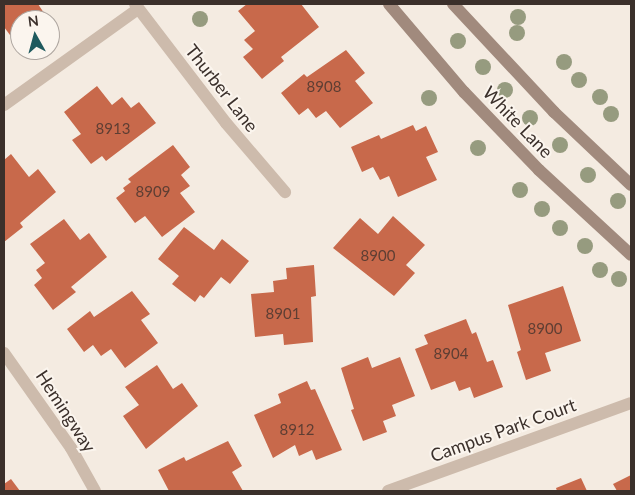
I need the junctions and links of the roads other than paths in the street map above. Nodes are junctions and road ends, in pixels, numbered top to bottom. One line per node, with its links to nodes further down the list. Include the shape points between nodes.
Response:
1 (389, 4): 7 (main road, White Lane, via 464,92 539,170)
2 (453, 4): 5 (main road, White Lane, via 554,112)
3 (136, 6): 4 (street); 6 (street, Thurber Lane, via 226,123)
4 (4, 105)
5 (631, 184)
6 (285, 192)
7 (631, 255)
8 (4, 353): 10 (street, Hemingway, via 71,448)
9 (631, 403): 11 (street, Campus Park Court)
10 (95, 491)
11 (388, 491)

